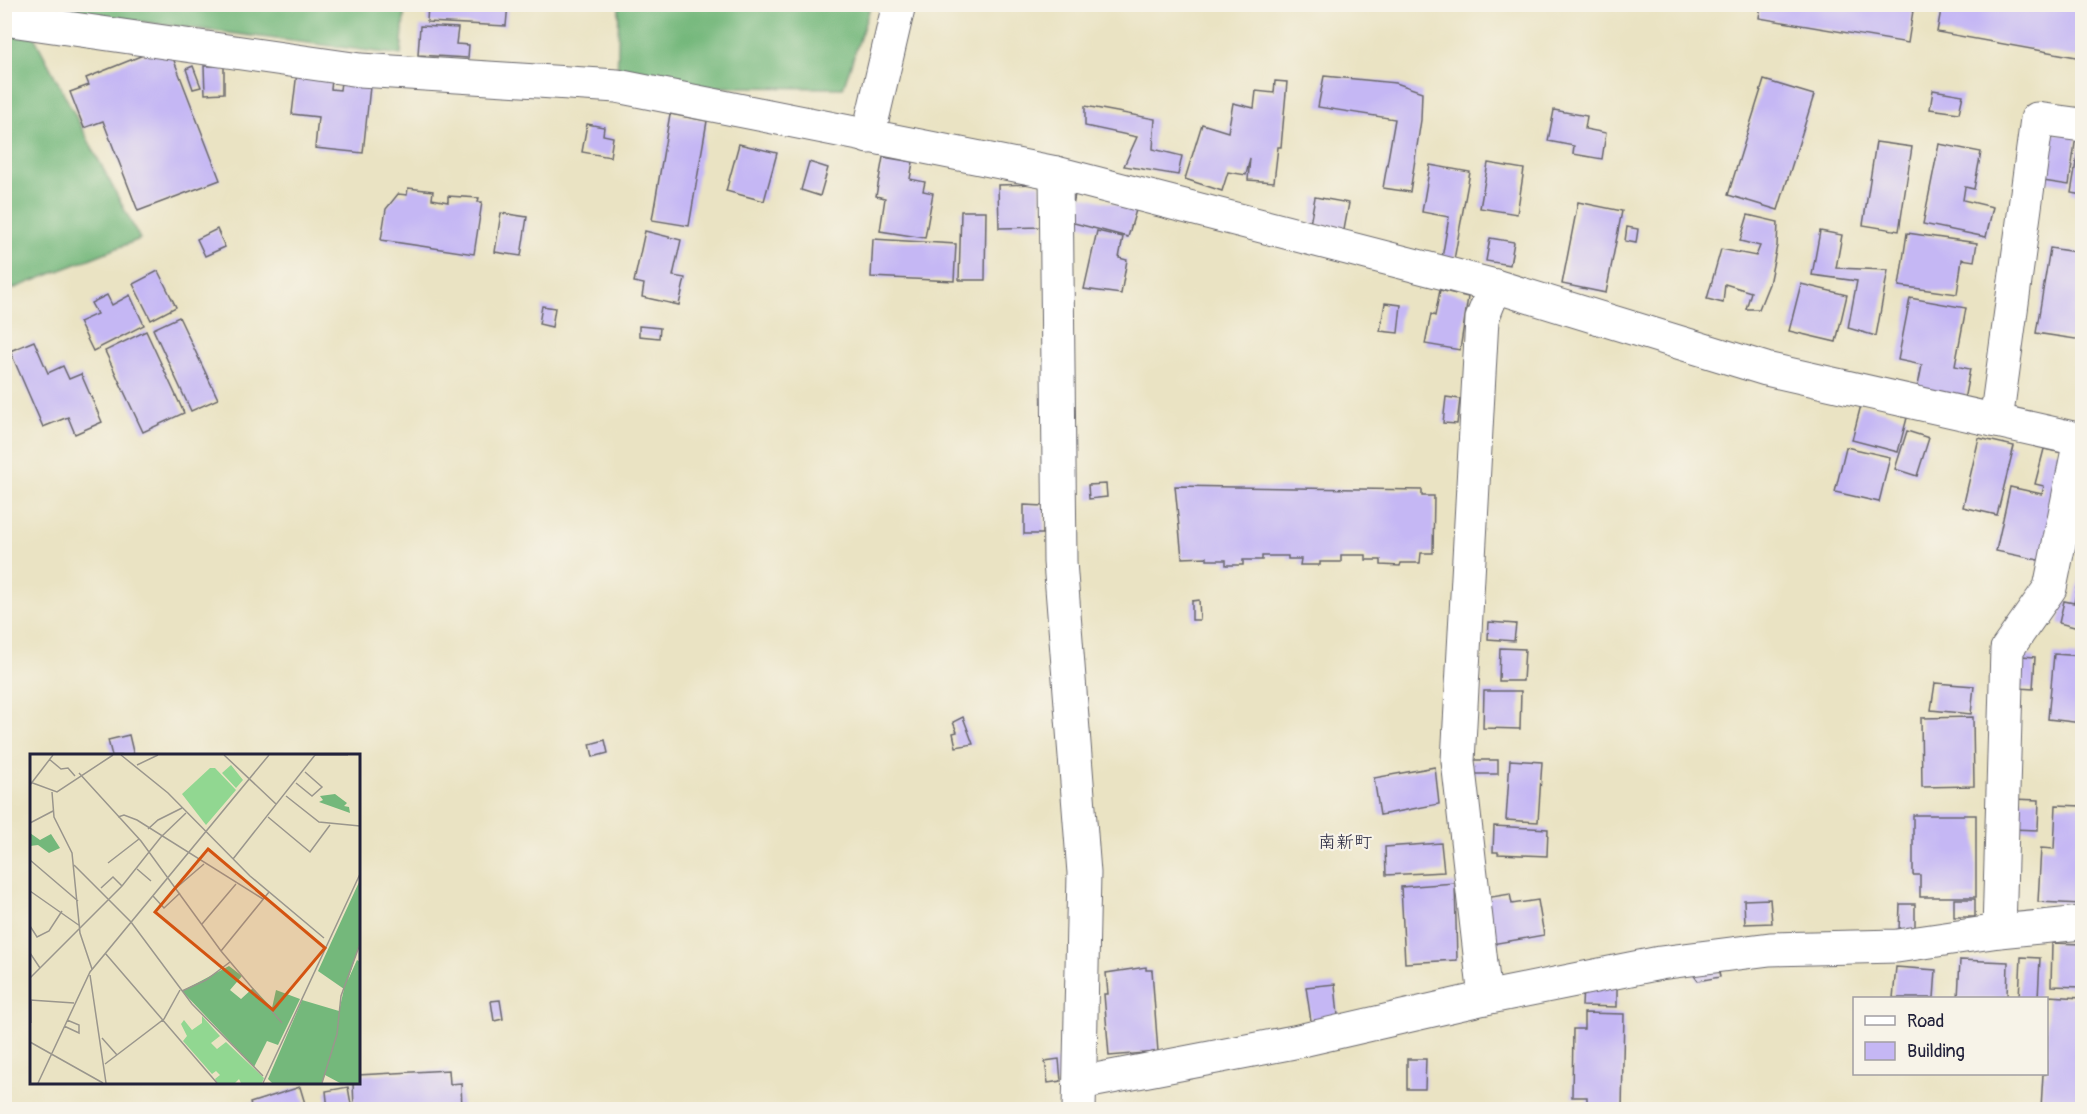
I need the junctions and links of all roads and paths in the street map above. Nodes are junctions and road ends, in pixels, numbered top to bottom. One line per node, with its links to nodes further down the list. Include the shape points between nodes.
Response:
1 (898, 4): 4 (street)
2 (4, 19): 4 (street, via 360,70 617,86)
3 (2082, 125): 7 (street, via 2037,119)
4 (868, 136): 5 (street)
5 (1056, 173): 6 (street); 12 (street, via 1060,562 1084,873)
6 (1495, 286): 7 (street, via 1766,369); 11 (street, via 1482,319 1458,761)
7 (1996, 421): 8 (street)
8 (2081, 440): 10 (street, via 2050,588 2007,649)
9 (2082, 923): 10 (street)
10 (1999, 931): 11 (street, via 1897,946 1770,949 1660,963)
11 (1485, 998): 12 (street)
12 (1080, 1096)

